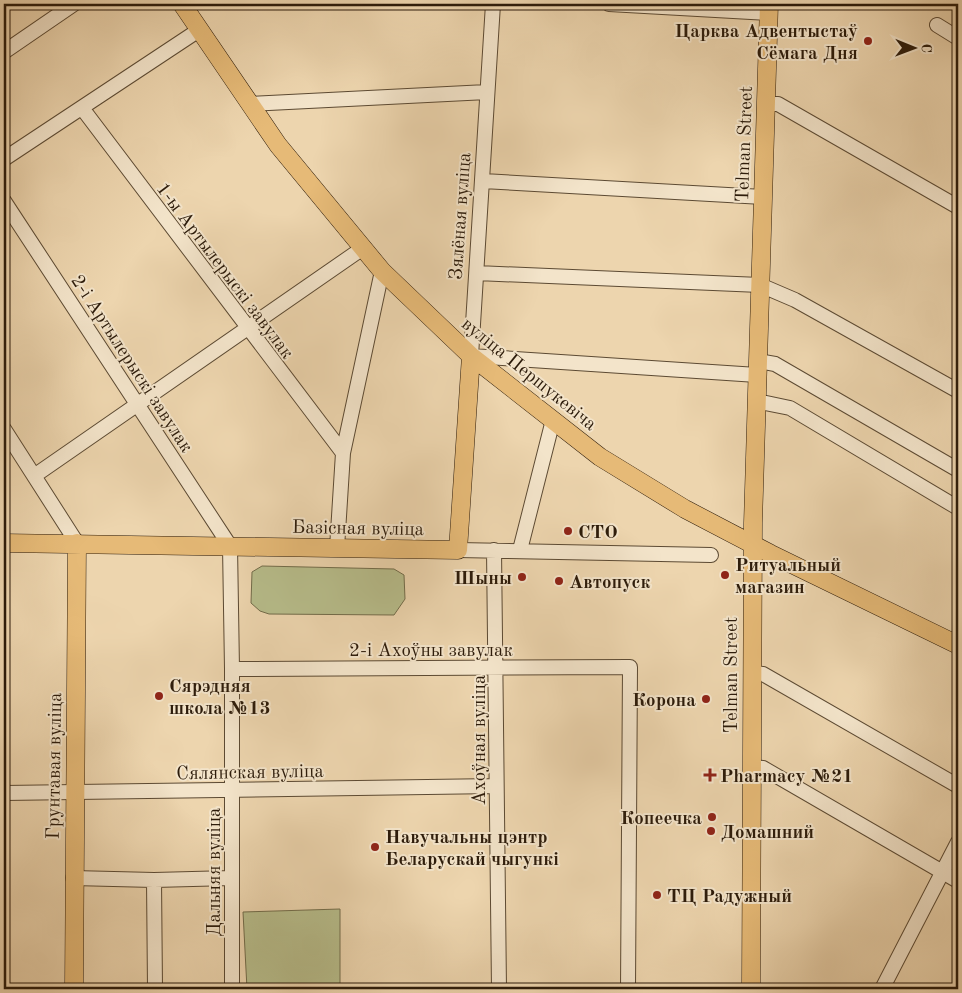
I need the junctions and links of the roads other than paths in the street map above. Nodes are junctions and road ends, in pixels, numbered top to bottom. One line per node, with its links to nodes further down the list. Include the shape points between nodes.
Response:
1 (74, 4): 9 (street)
2 (182, 4): 7 (main road, вуліца Першукевіча)
3 (493, 4): 10 (street, Зялёная вуліца)
4 (609, 4): 5 (street)
5 (769, 8): 12 (main road, Telman Street)
6 (937, 25): 8 (street)
7 (199, 30): 11 (main road, вуліца Першукевіча); 13 (street)
8 (958, 38)
9 (4, 52)
10 (488, 92): 11 (street); 15 (street, Зялёная вуліца)
11 (250, 104): 19 (main road, вуліца Першукевіча, via 278,145)
12 (766, 104): 16 (main road, Telman Street); 18 (street, via 778,104)
13 (82, 108): 14 (street); 23 (street, 1-ы Артылерыскі завулак)
14 (4, 159)
15 (483, 181): 16 (street); 21 (street, Зялёная вуліца)
16 (763, 197): 22 (main road, Telman Street)
17 (4, 201): 28 (street, 2-і Артылерыскі завулак)
18 (958, 207)
19 (363, 248): 20 (main road, вуліца Першукевіча); 23 (street)
20 (382, 271): 24 (main road, вуліца Першукевіча); 31 (street)
21 (477, 272): 22 (street); 24 (street, Зялёная вуліца)
22 (760, 286): 25 (main road); 26 (street, via 795,300)
23 (247, 330): 28 (street); 31 (street, 1-ы Артылерыскі завулак)
24 (471, 356): 25 (street); 29 (main road, вуліца Першукевіча); 40 (main road, Зялёная вуліца)
25 (757, 368): 27 (main road, Telman Street); 32 (street, via 775,364)
26 (958, 391)
27 (756, 401): 34 (street, via 790,408); 37 (main road, Telman Street)
28 (138, 404): 33 (street); 38 (street, 2-і Артылерыскі завулак)
29 (553, 420): 37 (main road, вуліца Першукевіча, via 600,457 685,508); 42 (street)
30 (4, 429): 33 (street)
31 (343, 453): 39 (street)
32 (958, 470)
33 (34, 476): 36 (street)
34 (958, 508)
35 (4, 543): 36 (main road, Базісная вуліца)
36 (76, 543): 38 (main road, Базісная вуліца); 53 (main road, Грунтавая вуліца)
37 (752, 543): 44 (main road, вуліца Першукевіча); 47 (main road, Telman Street)
38 (230, 546): 39 (main road, Базісная вуліца); 46 (street, Дальняя вуліца)
39 (337, 548): 40 (main road, Базісная вуліца)
40 (458, 550): 41 (street, Базісная вуліца)
41 (494, 550): 42 (street, Базісная вуліца); 45 (street, Ахоўная вуліца)
42 (520, 550): 43 (street, Базісная вуліца)
43 (711, 555)
44 (958, 645)
45 (497, 667): 46 (street, 2-і Ахоўны завулак); 49 (street, Ахоўная вуліца); 64 (street, 2-і Ахоўны завулак, via 630,667)
46 (232, 669): 51 (street, Дальняя вуліца)
47 (750, 673): 48 (main road, Telman Street); 50 (street, via 763,674)
48 (750, 767): 55 (street, via 763,768); 65 (main road, Telman Street)
49 (496, 786): 51 (street, Сялянская вуліца); 63 (street, Ахоўная вуліца)
50 (958, 786)
51 (232, 790): 53 (street, Сялянская вуліца); 57 (street, Дальняя вуліца)
52 (4, 793): 53 (street, Сялянская вуліца)
53 (74, 793): 56 (main road, Грунтавая вуліца)
54 (958, 842): 55 (street)
55 (942, 872): 59 (street); 66 (street)
56 (73, 878): 58 (street); 60 (main road, Грунтавая вуліца)
57 (230, 878): 58 (street); 62 (street, Дальняя вуліца)
58 (154, 880): 61 (street)
59 (958, 881)
60 (74, 989)
61 (155, 989)
62 (232, 989)
63 (499, 989)
64 (628, 989)
65 (751, 989)
66 (882, 989)

